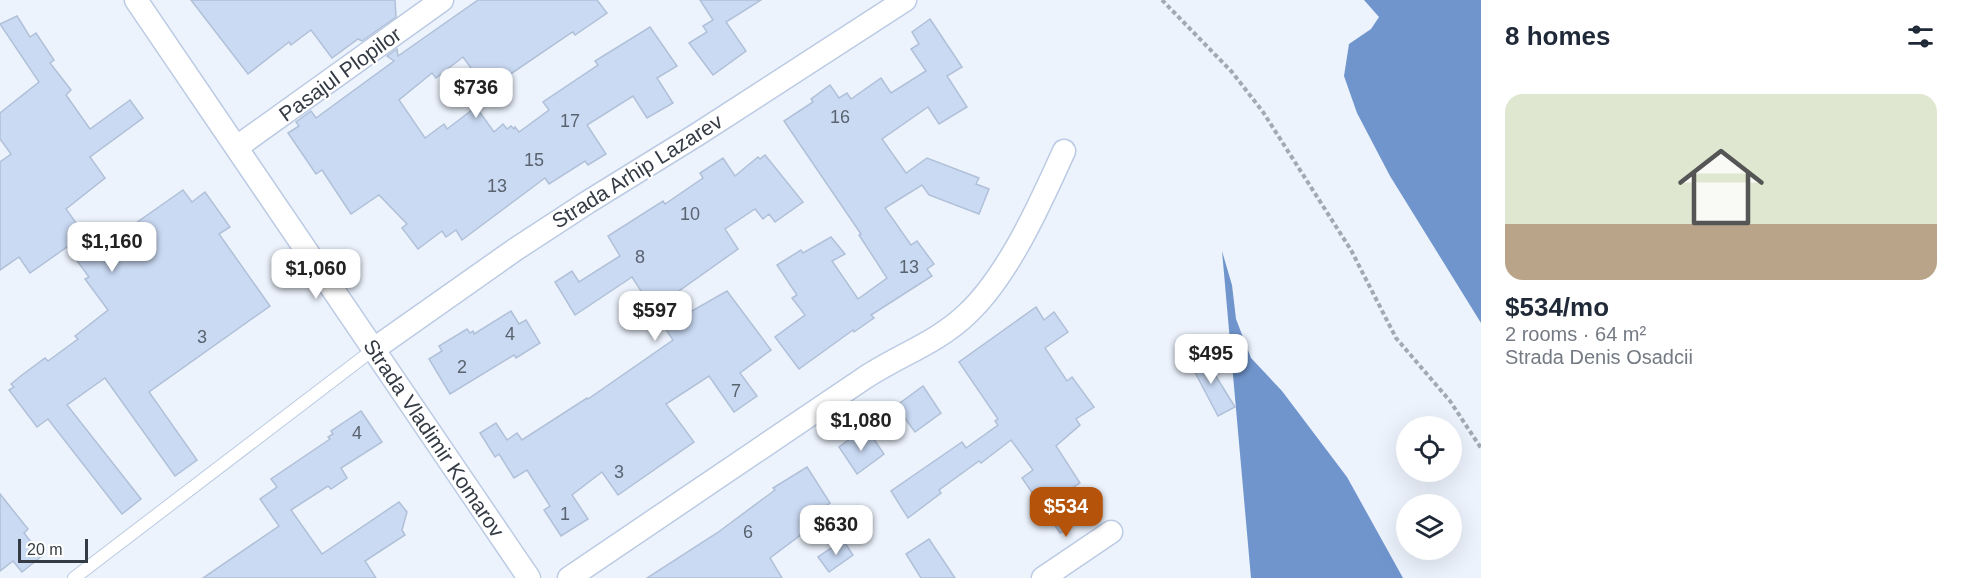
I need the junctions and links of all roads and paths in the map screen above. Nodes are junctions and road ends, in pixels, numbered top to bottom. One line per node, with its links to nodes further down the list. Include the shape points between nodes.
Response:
1 (136, 0): 5 (street, Strada Vladimir Komarov)
2 (442, 0): 5 (street, Pasajul Plopilor)
3 (905, 0): 7 (street, Strada Arhip Lazarev, via 543,231)
4 (1162, 0): 8 (path, via 1232,72 1263,112 1351,250 1396,338 1450,401)
5 (237, 147): 7 (street, Strada Vladimir Komarov)
6 (1064, 151): 12 (street, via 997,279 958,322 941,336 874,372)
7 (374, 349): 10 (lane); 11 (street, Strada Vladimir Komarov)
8 (1481, 448)
9 (1111, 532): 13 (street)
10 (74, 578)
11 (529, 578)
12 (570, 578)
13 (1043, 578)

